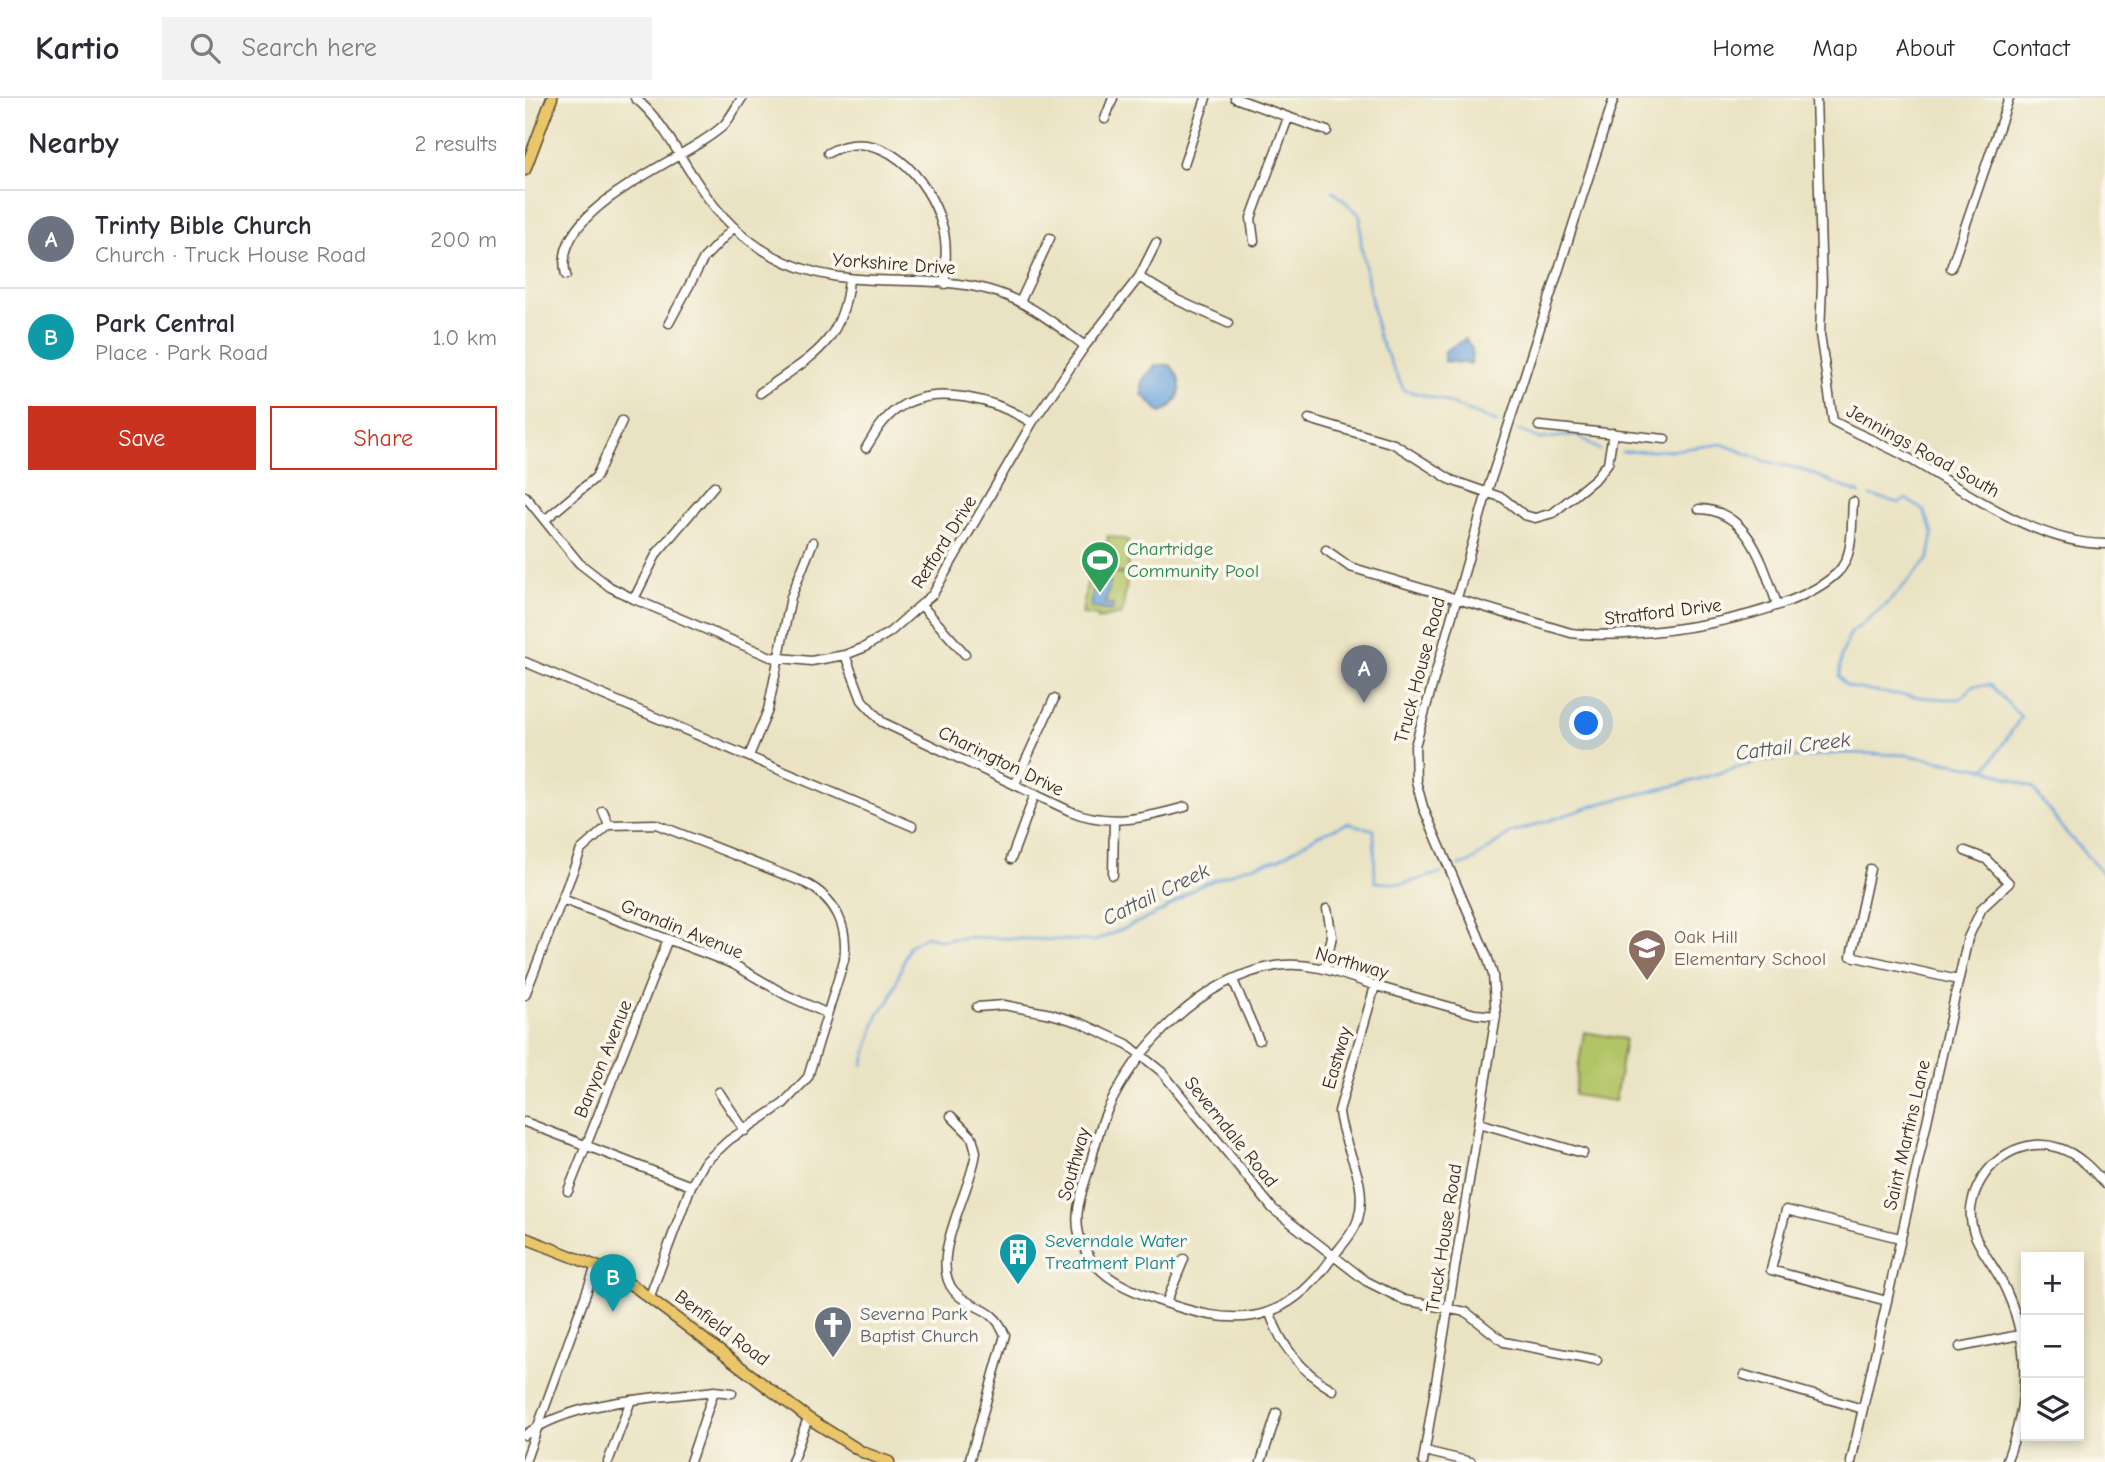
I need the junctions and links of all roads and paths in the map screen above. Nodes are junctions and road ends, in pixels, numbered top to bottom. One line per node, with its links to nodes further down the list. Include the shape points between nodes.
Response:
1 (552, 98): 16 (main road)
2 (635, 98): 14 (street, Yorkshire Drive)
3 (742, 98): 14 (street, via 723,125)
4 (1113, 98): 11 (street)
5 (1206, 98): 15 (street)
6 (1235, 98): 10 (street)
7 (1816, 98): 45 (street, Jennings Road South, via 1820,334 1833,421 1900,454 1983,504 2057,536)
8 (2008, 98): 21 (street)
9 (1612, 99): 39 (street, Truck House Road)
10 (1288, 118): 12 (street); 19 (street, via 1251,218)
11 (1105, 120)
12 (1327, 131)
13 (828, 153): 25 (street, via 846,145 867,146 906,163 942,225)
14 (680, 154): 17 (street, Yorkshire Drive, via 701,189); 22 (street, via 586,217 566,244)
15 (1184, 164)
16 (525, 170)
17 (734, 227): 24 (street, Yorkshire Drive, via 778,258); 27 (street, via 704,258)
18 (1050, 238): 26 (street)
19 (1254, 241)
20 (1156, 243): 23 (street, Retford Drive)
21 (1951, 268)
22 (565, 275)
23 (1139, 277): 28 (street); 29 (street, Retford Drive)
24 (849, 280): 25 (street, Yorkshire Drive); 30 (street, via 843,314 829,340)
25 (944, 284): 26 (street, Yorkshire Drive, via 987,289)
26 (1020, 302): 29 (street, Yorkshire Drive)
27 (669, 323)
28 (1228, 323)
29 (1085, 346): 33 (street, Retford Drive)
30 (760, 393)
31 (1309, 419): 39 (street, via 1394,444 1451,480)
32 (622, 421): 43 (street, via 596,478)
33 (1032, 423): 37 (street, via 985,399 921,399 891,414); 50 (street, Retford Drive, via 951,568)
34 (1539, 426): 35 (street)
35 (1613, 433): 36 (street); 39 (street, via 1611,455 1602,471 1547,516 1529,517)
36 (1665, 439)
37 (866, 448)
38 (714, 486): 48 (street, via 657,553)
39 (1487, 492): 47 (street, Truck House Road)
40 (525, 496): 43 (street, Retford Drive)
41 (1853, 502): 49 (street, Stratford Drive, via 1850,548 1838,573)
42 (1699, 509): 49 (street, via 1720,511 1744,531)
43 (546, 519): 48 (street, Retford Drive, via 579,563)
44 (813, 542): 53 (street, via 791,597)
45 (2105, 544)
46 (1326, 550): 47 (street, Stratford Drive, via 1350,567)
47 (1455, 598): 49 (street, Stratford Drive, via 1571,634 1608,636 1720,623); 78 (street, Truck House Road, via 1417,732 1415,770 1423,807 1493,975)
48 (634, 599): 53 (street, Retford Drive)
49 (1777, 604)
50 (922, 606): 51 (street); 52 (street, Retford Drive, via 876,640)
51 (965, 654)
52 (845, 655): 53 (street, Retford Drive, via 811,661); 57 (street, Charington Drive, via 862,700 882,722)
53 (779, 659): 56 (street, via 768,710)
54 (525, 662): 56 (street)
55 (1054, 699): 57 (street)
56 (749, 756): 63 (street)
57 (1015, 784): 58 (street, Charington Drive)
58 (1035, 794): 61 (street, Charington Drive, via 1082,816); 65 (street)
59 (1185, 807): 61 (street, Charington Drive)
60 (603, 811): 62 (street)
61 (1114, 821): 67 (street)
62 (609, 825): 68 (street, via 581,850); 77 (street, via 656,824 814,888 838,914 846,941)
63 (912, 826)
64 (1965, 851): 73 (street, Saint Martins Lane, via 1986,859 2009,883 1977,916)
65 (1011, 859)
66 (1870, 869): 73 (street, via 1851,956)
67 (1113, 875)
68 (562, 899): 70 (street, Grandin Avenue); 75 (street)
69 (1327, 909): 71 (street, via 1332,936)
70 (668, 939): 77 (street, Grandin Avenue, via 733,964); 86 (street, Banyon Avenue)
71 (1325, 969): 72 (street, Northway, via 1276,966); 74 (street, Northway)
72 (1233, 979): 79 (street); 80 (street, Northway, via 1189,1004)
73 (1958, 980): 92 (street, Saint Martins Lane)
74 (1375, 986): 78 (street, Northway); 93 (street, Eastway, via 1339,1111 1359,1175 1359,1214)
75 (525, 995)
76 (977, 1007): 80 (street, Severndale Road, via 1004,1005 1081,1023)
77 (826, 1013): 85 (street, via 803,1085)
78 (1496, 1016): 84 (street, Truck House Road)
79 (1259, 1040)
80 (1143, 1056): 93 (street, Severndale Road, via 1162,1072 1273,1209); 98 (street, Southway, via 1122,1083 1097,1136 1079,1197 1077,1223 1086,1252 1100,1271 1125,1288)
81 (719, 1092): 85 (street)
82 (951, 1116): 120 (street, via 972,1137 976,1152 945,1258 946,1279 957,1295 997,1318 1005,1335)
83 (525, 1122): 86 (street)
84 (1479, 1124): 87 (street); 99 (street, Truck House Road)
85 (745, 1131): 89 (street, via 716,1149)
86 (585, 1144): 89 (street); 90 (street, Banyon Avenue)
87 (1583, 1153)
88 (2105, 1184): 101 (street, via 2068,1152 2044,1145 2000,1158 1980,1180 1971,1210 1973,1229 2002,1282)
89 (691, 1186): 96 (street)
90 (568, 1191)
91 (525, 1238): 95 (main road, Benfield Road)
92 (1900, 1238): 97 (street, Saint Martins Lane); 97 (street, via 1786,1210 1771,1270)
93 (1333, 1256): 99 (street, Severndale Road, via 1394,1296); 100 (street, Southway, via 1303,1293)
94 (1184, 1259): 98 (street)
95 (596, 1266): 96 (main road, Benfield Road); 112 (street)
96 (650, 1296): 111 (main road, Benfield Road)
97 (1887, 1301): 109 (street, Saint Martins Lane)
98 (1165, 1303): 100 (street, Southway, via 1226,1319)
99 (1449, 1307): 103 (street, Severndale Road, via 1472,1315 1504,1342); 114 (street, Truck House Road)
100 (1270, 1313): 105 (street, via 1287,1348 1308,1373)
101 (2019, 1335): 102 (street); 125 (street, via 2024,1396 2018,1433)
102 (1960, 1347)
103 (1597, 1360)
104 (1744, 1375): 109 (street)
105 (1333, 1390)
106 (714, 1391): 107 (street); 108 (street); 117 (street)
107 (732, 1393)
108 (631, 1400): 112 (street); 116 (street)
109 (1863, 1409): 124 (street, Saint Martins Lane)
110 (1277, 1413): 121 (street)
111 (809, 1418): 118 (street); 119 (main road, Benfield Road, via 862,1452)
112 (538, 1426): 113 (street); 115 (street)
113 (525, 1435)
114 (1425, 1451): 122 (street, Truck House Road); 123 (street)
115 (525, 1462)
116 (608, 1462)
117 (690, 1462)
118 (792, 1462)
119 (889, 1462)
120 (969, 1462)
121 (1261, 1462)
122 (1423, 1462)
123 (1471, 1462)
124 (1851, 1462)
125 (2006, 1462)

